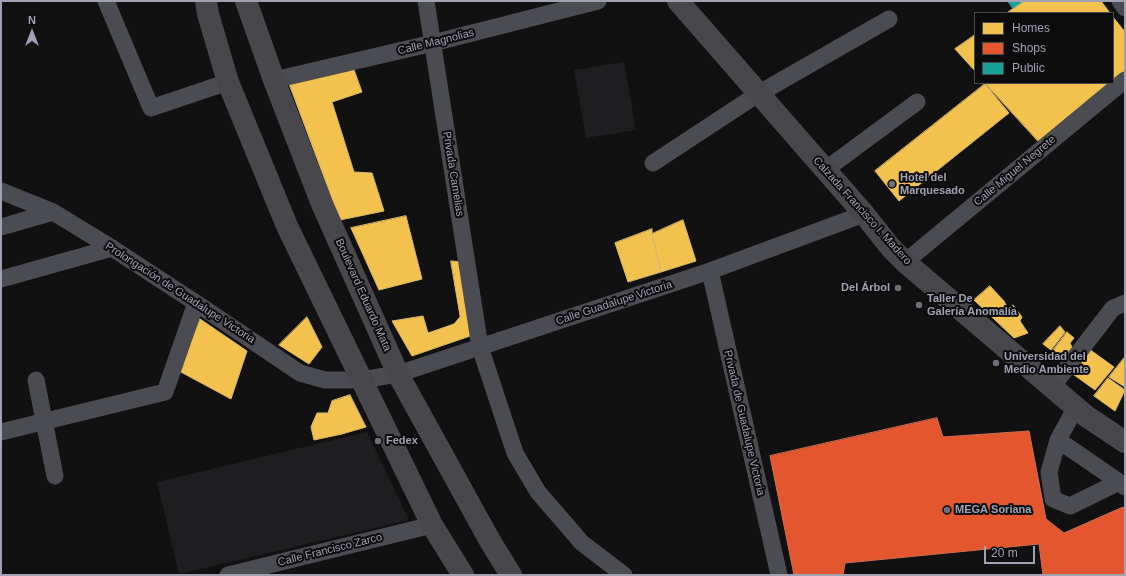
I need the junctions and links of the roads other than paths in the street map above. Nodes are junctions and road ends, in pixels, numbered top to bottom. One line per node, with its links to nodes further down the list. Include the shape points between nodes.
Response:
1 (106, 1): 13 (street, via 151,108)
2 (206, 1): 13 (main road)
3 (246, 1): 11 (main road, Boulevard Eduardo Mata)
4 (426, 1): 10 (street, Privada Camelias)
5 (598, 1): 10 (street, Calle Magnolias)
6 (678, 1): 14 (main road, Calzada Francisco I. Madero)
7 (1120, 1): 8 (street)
8 (1125, 8)
9 (889, 19): 14 (street)
10 (433, 43): 11 (street, Calle Magnolias); 28 (street, Privada Camelias)
11 (274, 80): 29 (main road, Boulevard Eduardo Mata, via 322,204)
12 (1125, 80): 23 (street, Calle Miguel Negrete)
13 (228, 82): 31 (main road, via 287,226)
14 (758, 94): 16 (street); 17 (main road, Calzada Francisco I. Madero)
15 (917, 102): 17 (street)
16 (653, 163)
17 (825, 170): 20 (main road, Calzada Francisco I. Madero)
18 (1, 191): 19 (street, Prolongación de Guadalupe Victoria)
19 (53, 212): 21 (street); 22 (street, Prolongación de Guadalupe Victoria)
20 (864, 214): 23 (main road, Calzada Francisco I. Madero); 24 (street, Calle Guadalupe Victoria)
21 (1, 227)
22 (112, 248): 25 (street); 26 (street, Prolongación de Guadalupe Victoria)
23 (905, 262): 32 (main road, Calzada Francisco I. Madero)
24 (710, 271): 28 (street, Calle Guadalupe Victoria); 45 (street, Privada de Guadalupe Victoria)
25 (1, 279)
26 (196, 303): 31 (street, Prolongación de Guadalupe Victoria, via 300,373 325,380); 34 (street, via 165,392)
27 (1125, 303): 32 (street, via 1113,308)
28 (480, 347): 29 (street, Calle Guadalupe Victoria); 44 (street, Privada Camelias, via 515,453 538,492 582,542)
29 (398, 374): 31 (street, Calle Guadalupe Victoria); 43 (main road, Boulevard Eduardo Mata)
30 (36, 380): 34 (street)
31 (360, 380): 40 (main road)
32 (1052, 387): 33 (main road, Calzada Francisco I. Madero)
33 (1076, 407): 36 (street); 37 (main road, Calzada Francisco I. Madero)
34 (44, 421): 35 (street); 38 (street)
35 (1, 432)
36 (1058, 440): 39 (street); 39 (street, via 1050,472 1053,499 1070,506)
37 (1125, 442)
38 (55, 476)
39 (1122, 484)
40 (432, 525): 41 (street, Calle Francisco Zarco); 42 (main road)
41 (228, 575)
42 (463, 575)
43 (511, 575)
44 (624, 575)
45 (779, 575)

